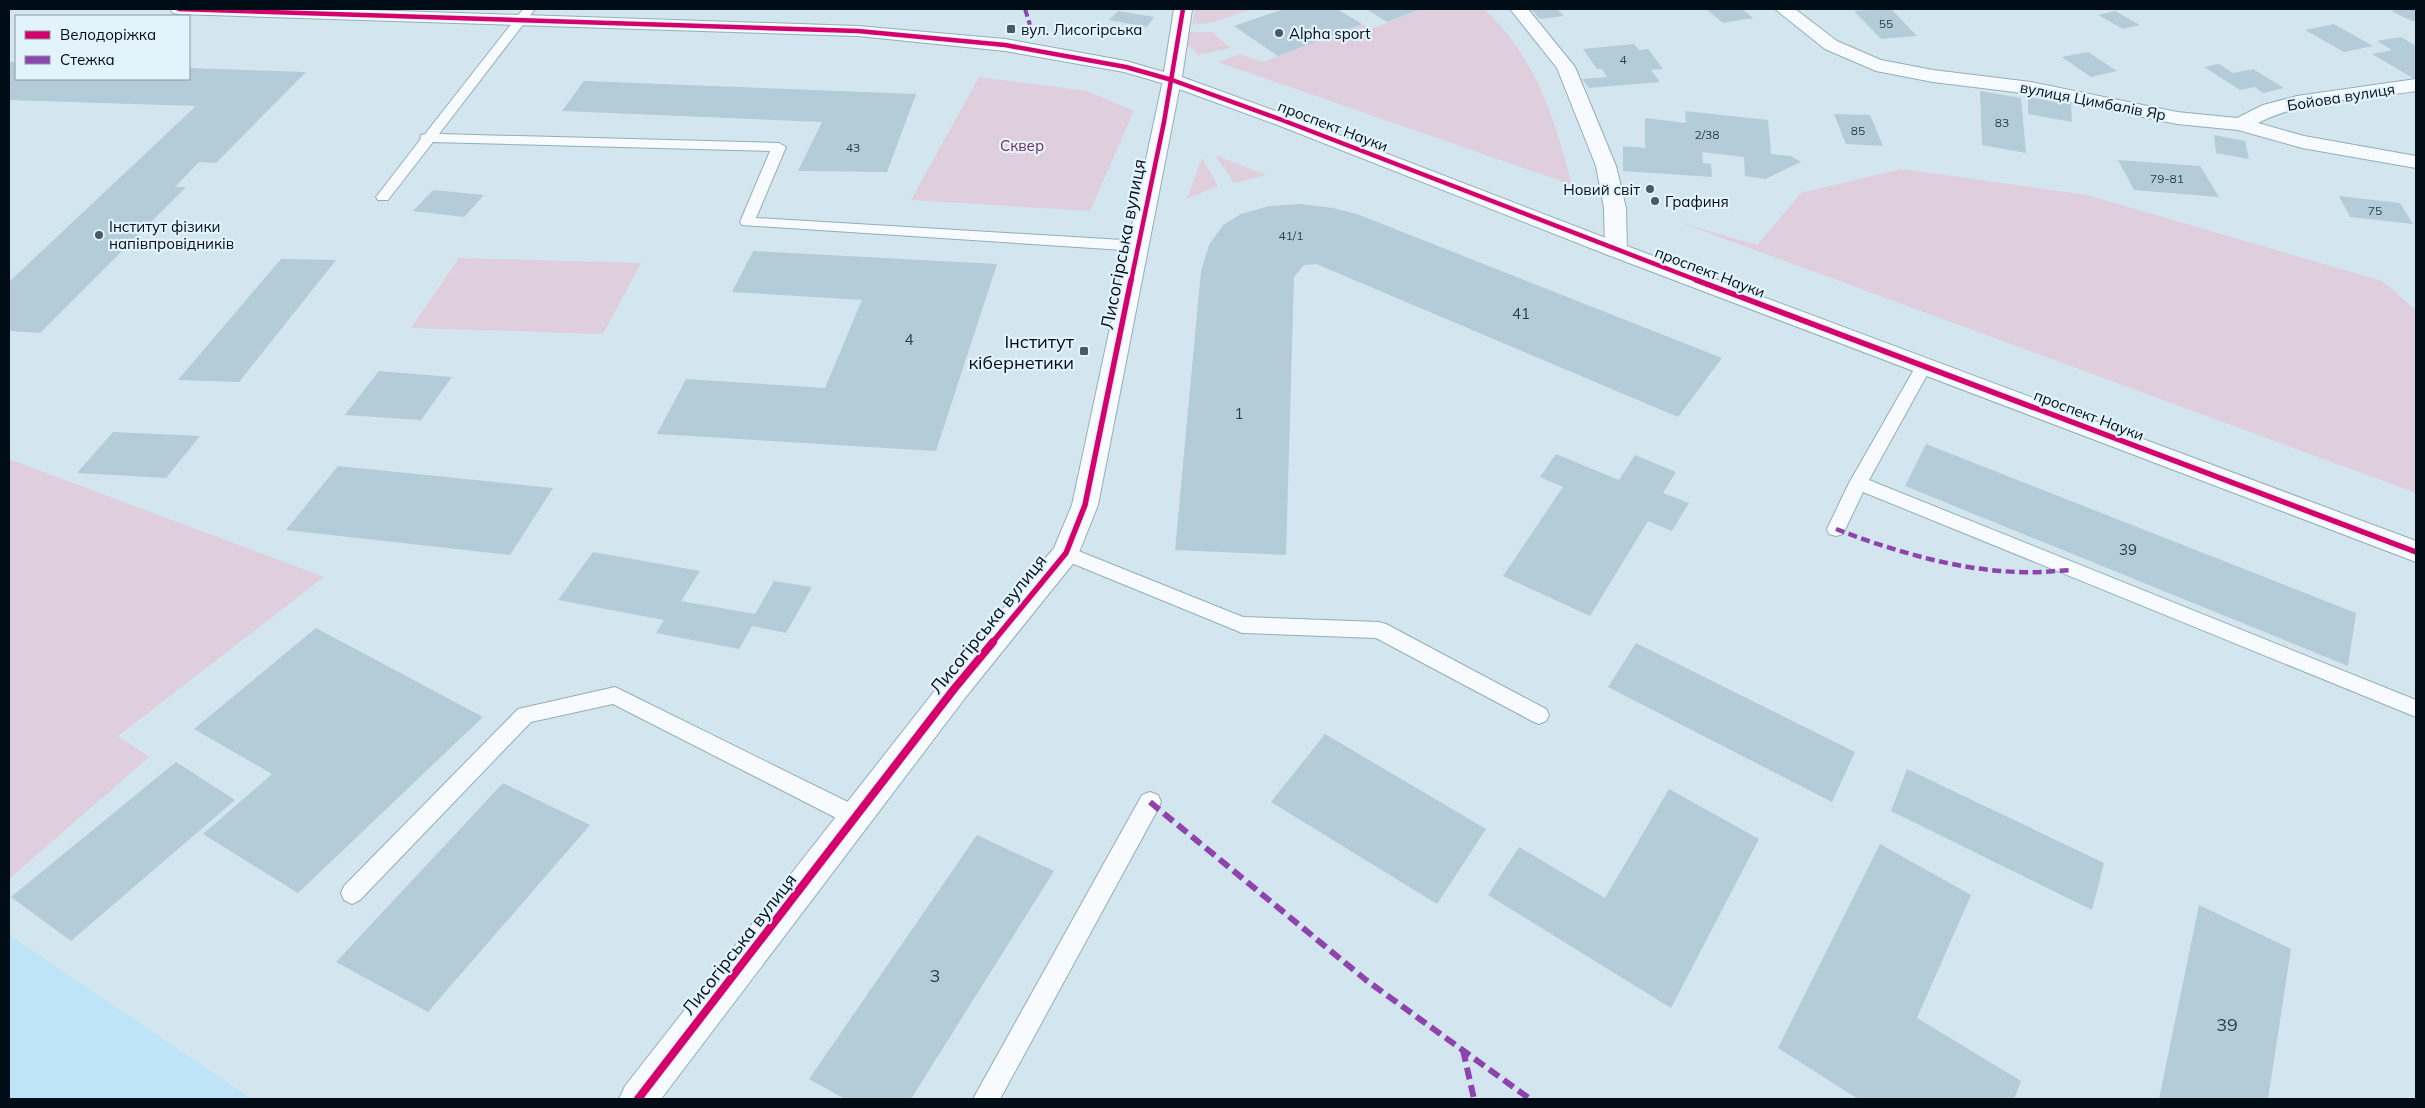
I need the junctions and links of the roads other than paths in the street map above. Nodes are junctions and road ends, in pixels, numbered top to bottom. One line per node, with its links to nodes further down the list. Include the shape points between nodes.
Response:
1 (179, 9): 5 (street, проспект Науки)
2 (1183, 9): 6 (street, Лисогірська вулиця)
3 (1519, 9): 13 (street, via 1566,67 1606,166 1615,208)
4 (1784, 9): 8 (street, вулиця Цимбалів Яр, via 1831,46 1876,65 1933,76 2031,88 2177,118)
5 (525, 14): 6 (street, проспект Науки, via 945,38 1056,54); 9 (lane)
6 (1172, 80): 12 (street, Лисогірська вулиця); 13 (street, проспект Науки)
7 (2416, 85): 8 (street, Бойова вулиця, via 2297,102 2270,109)
8 (2240, 124): 10 (street, вулиця Цимбалів Яр, via 2302,142)
9 (426, 138): 11 (lane); 12 (lane, via 779,147 747,222)
10 (2416, 162)
11 (382, 197)
12 (1139, 246): 18 (street, Лисогірська вулиця, via 1086,505)
13 (1616, 250): 14 (street, проспект Науки)
14 (1924, 366): 15 (lane); 17 (street, проспект Науки)
15 (1858, 483): 16 (lane); 19 (lane)
16 (1836, 529)
17 (2416, 552)
18 (1066, 553): 20 (lane, via 1242,626 1379,630); 22 (street, Лисогірська вулиця, via 954,689)
19 (2416, 709)
20 (1539, 715)
21 (1150, 802): 25 (lane)
22 (856, 817): 23 (lane, via 615,695 525,715); 24 (street, Лисогірська вулиця)
23 (352, 893)
24 (638, 1099)
25 (986, 1099)

